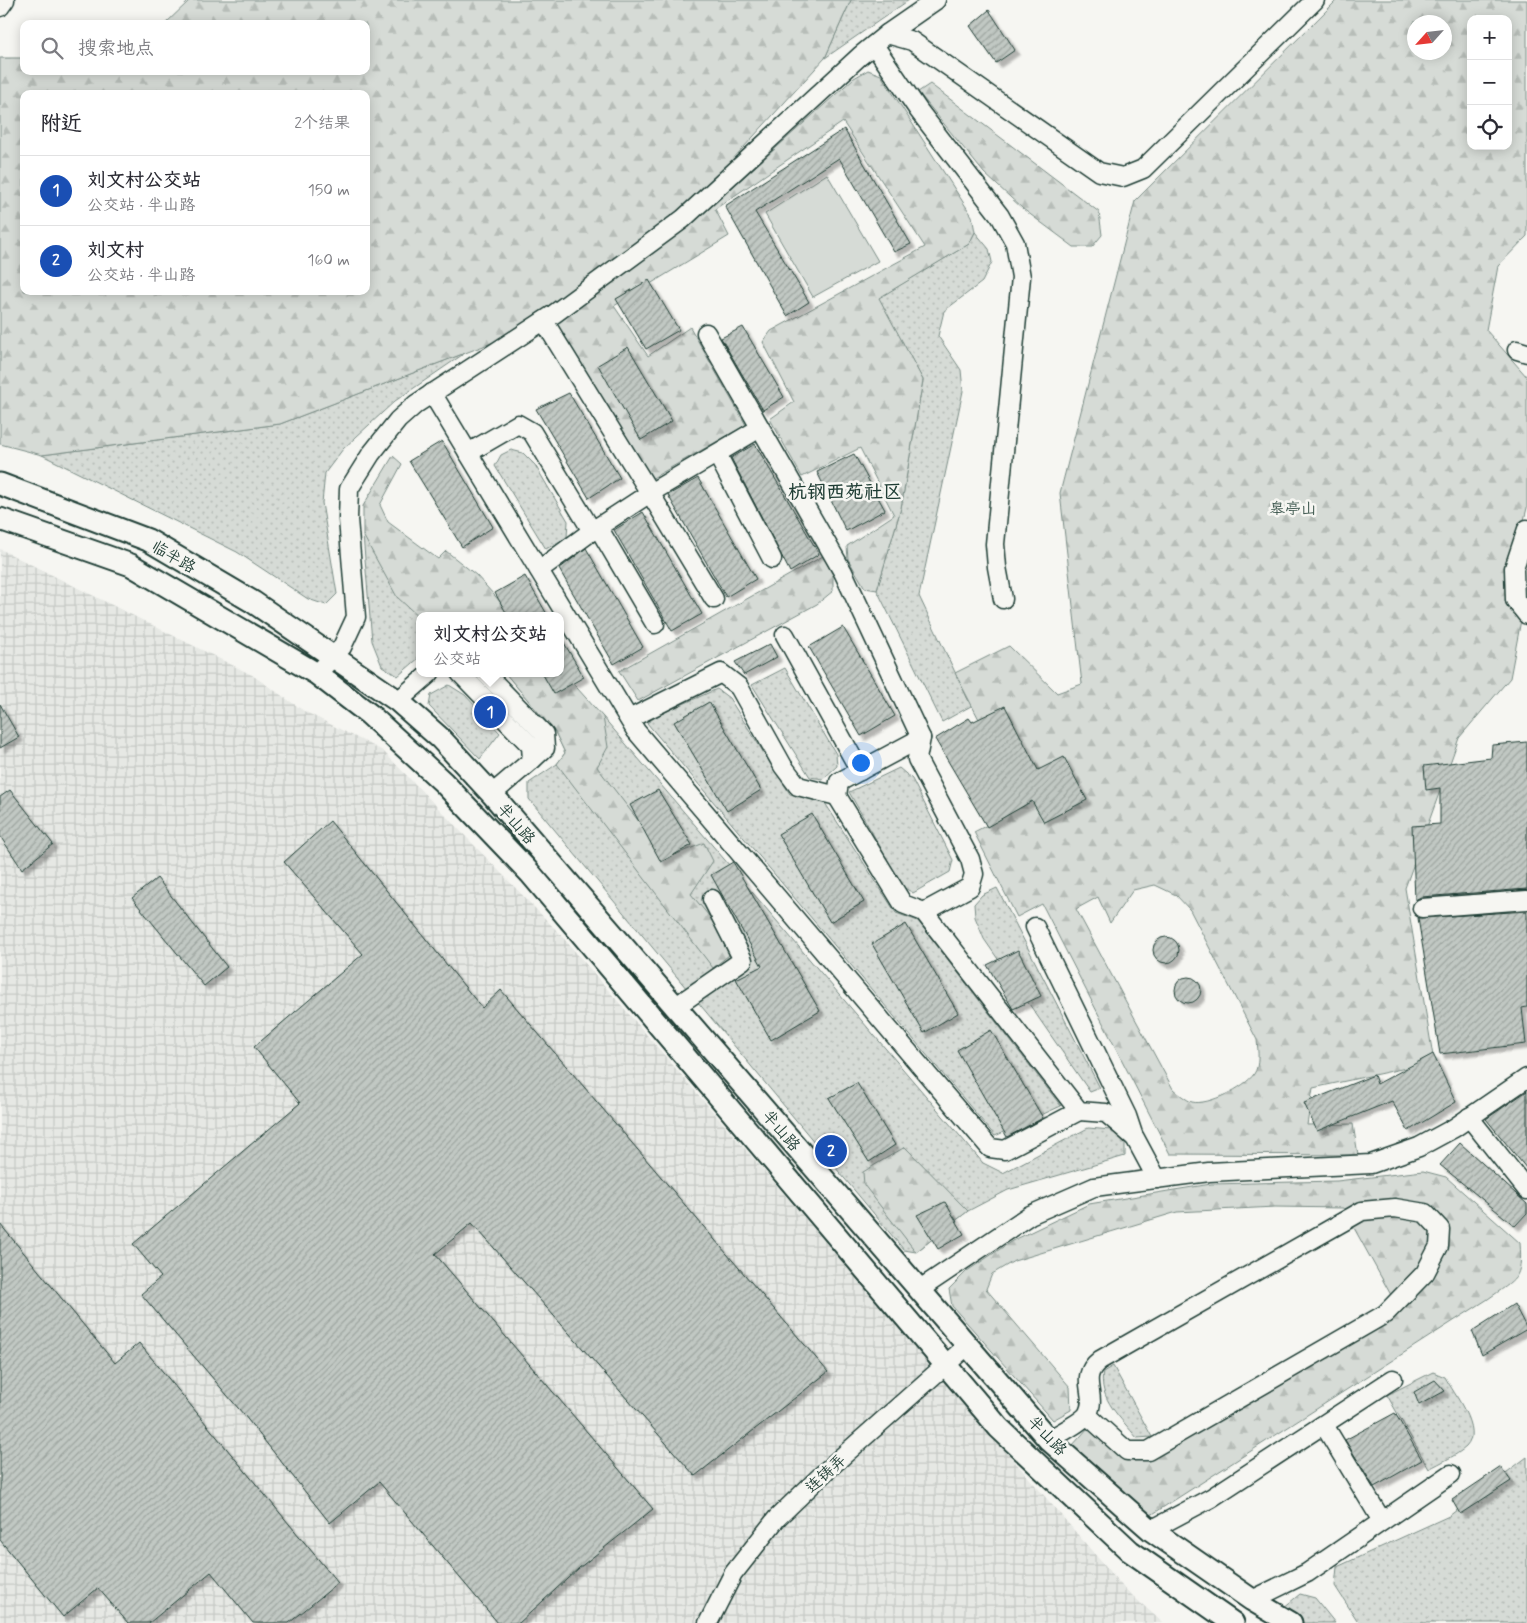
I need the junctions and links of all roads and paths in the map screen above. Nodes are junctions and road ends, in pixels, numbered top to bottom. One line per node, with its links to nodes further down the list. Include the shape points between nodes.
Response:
1 (5, 0): 4 (street)
2 (936, 0): 5 (street)
3 (1315, 0): 5 (street, via 1143,169 1123,177 1099,172 912,41)
4 (0, 7)
5 (880, 39): 6 (street, via 683,219); 20 (street, via 919,111 1000,216 1015,244 1021,277 995,544)
6 (544, 321): 8 (street); 13 (street)
7 (706, 333): 9 (street)
8 (432, 394): 10 (street); 24 (street, via 398,420 371,454 350,489 348,519 356,617 342,647)
9 (760, 428): 11 (street); 31 (street, via 843,572)
10 (468, 453): 15 (street, via 518,424 532,432); 18 (street)
11 (717, 454): 13 (street); 17 (street)
12 (0, 484): 24 (main road, 临半路, via 148,540 253,602)
13 (650, 493): 15 (street); 19 (street)
14 (0, 519): 25 (main road, 临半路, via 131,565)
15 (595, 529): 18 (street); 22 (street)
16 (1527, 529): 21 (street, via 1514,568 1515,600)
17 (772, 560)
18 (539, 570): 30 (street)
19 (714, 599)
20 (1003, 599)
21 (1527, 615)
22 (655, 624)
23 (785, 634): 33 (street)
24 (334, 656): 25 (street); 29 (main road, 半山路)
25 (317, 674): 50 (main road, 半山路, via 369,714 443,782 530,873)
26 (425, 677): 29 (street)
27 (464, 677): 32 (street, via 531,746)
28 (488, 677): 32 (street, via 544,734 546,748)
29 (398, 701): 34 (main road, 半山路, via 440,738)
30 (629, 719): 35 (street, via 721,673 738,687 798,786); 43 (street, via 990,1148 1005,1150)
31 (921, 738): 33 (street); 39 (street, via 917,759 970,859 974,874 970,887)
32 (532, 760): 34 (street)
33 (860, 771): 35 (street, via 839,782)
34 (492, 794): 41 (main road, 半山路)
35 (837, 796): 39 (street, via 903,904)
36 (712, 899): 41 (street, via 743,960)
37 (1527, 900): 38 (street)
38 (1422, 908)
39 (924, 912): 43 (street)
40 (1035, 927): 45 (street)
41 (675, 1008): 48 (main road, 半山路)
42 (1527, 1078): 44 (street)
43 (1079, 1111): 45 (street, via 1106,1113)
44 (1468, 1118): 46 (street, via 1418,1147 1371,1164 1210,1172); 47 (street)
45 (1135, 1138): 46 (street)
46 (1157, 1179): 48 (street, via 1094,1187 1030,1215)
47 (1527, 1190)
48 (920, 1289): 49 (main road, 半山路)
49 (968, 1345): 50 (street, 连铸弄); 54 (main road, 半山路)
50 (946, 1365): 59 (street, 连铸弄, via 778,1518 734,1574); 60 (main road, 半山路, via 999,1428 1130,1551)
51 (1393, 1379): 53 (street)
52 (1087, 1416): 52 (street, via 1091,1405 1088,1380 1092,1366 1100,1360 1362,1211 1395,1208 1425,1213 1440,1229 1439,1246 1425,1273 1385,1314 1148,1451 1127,1451); 54 (street)
53 (1324, 1425): 56 (street); 57 (street, via 1211,1498)
54 (1049, 1440): 57 (main road, 半山路)
55 (1451, 1474): 56 (street)
56 (1382, 1522): 58 (street, via 1307,1572)
57 (1151, 1530): 58 (main road, 半山路)
58 (1252, 1600): 61 (main road, 半山路)
59 (708, 1623)
60 (1233, 1623)
61 (1291, 1623)

